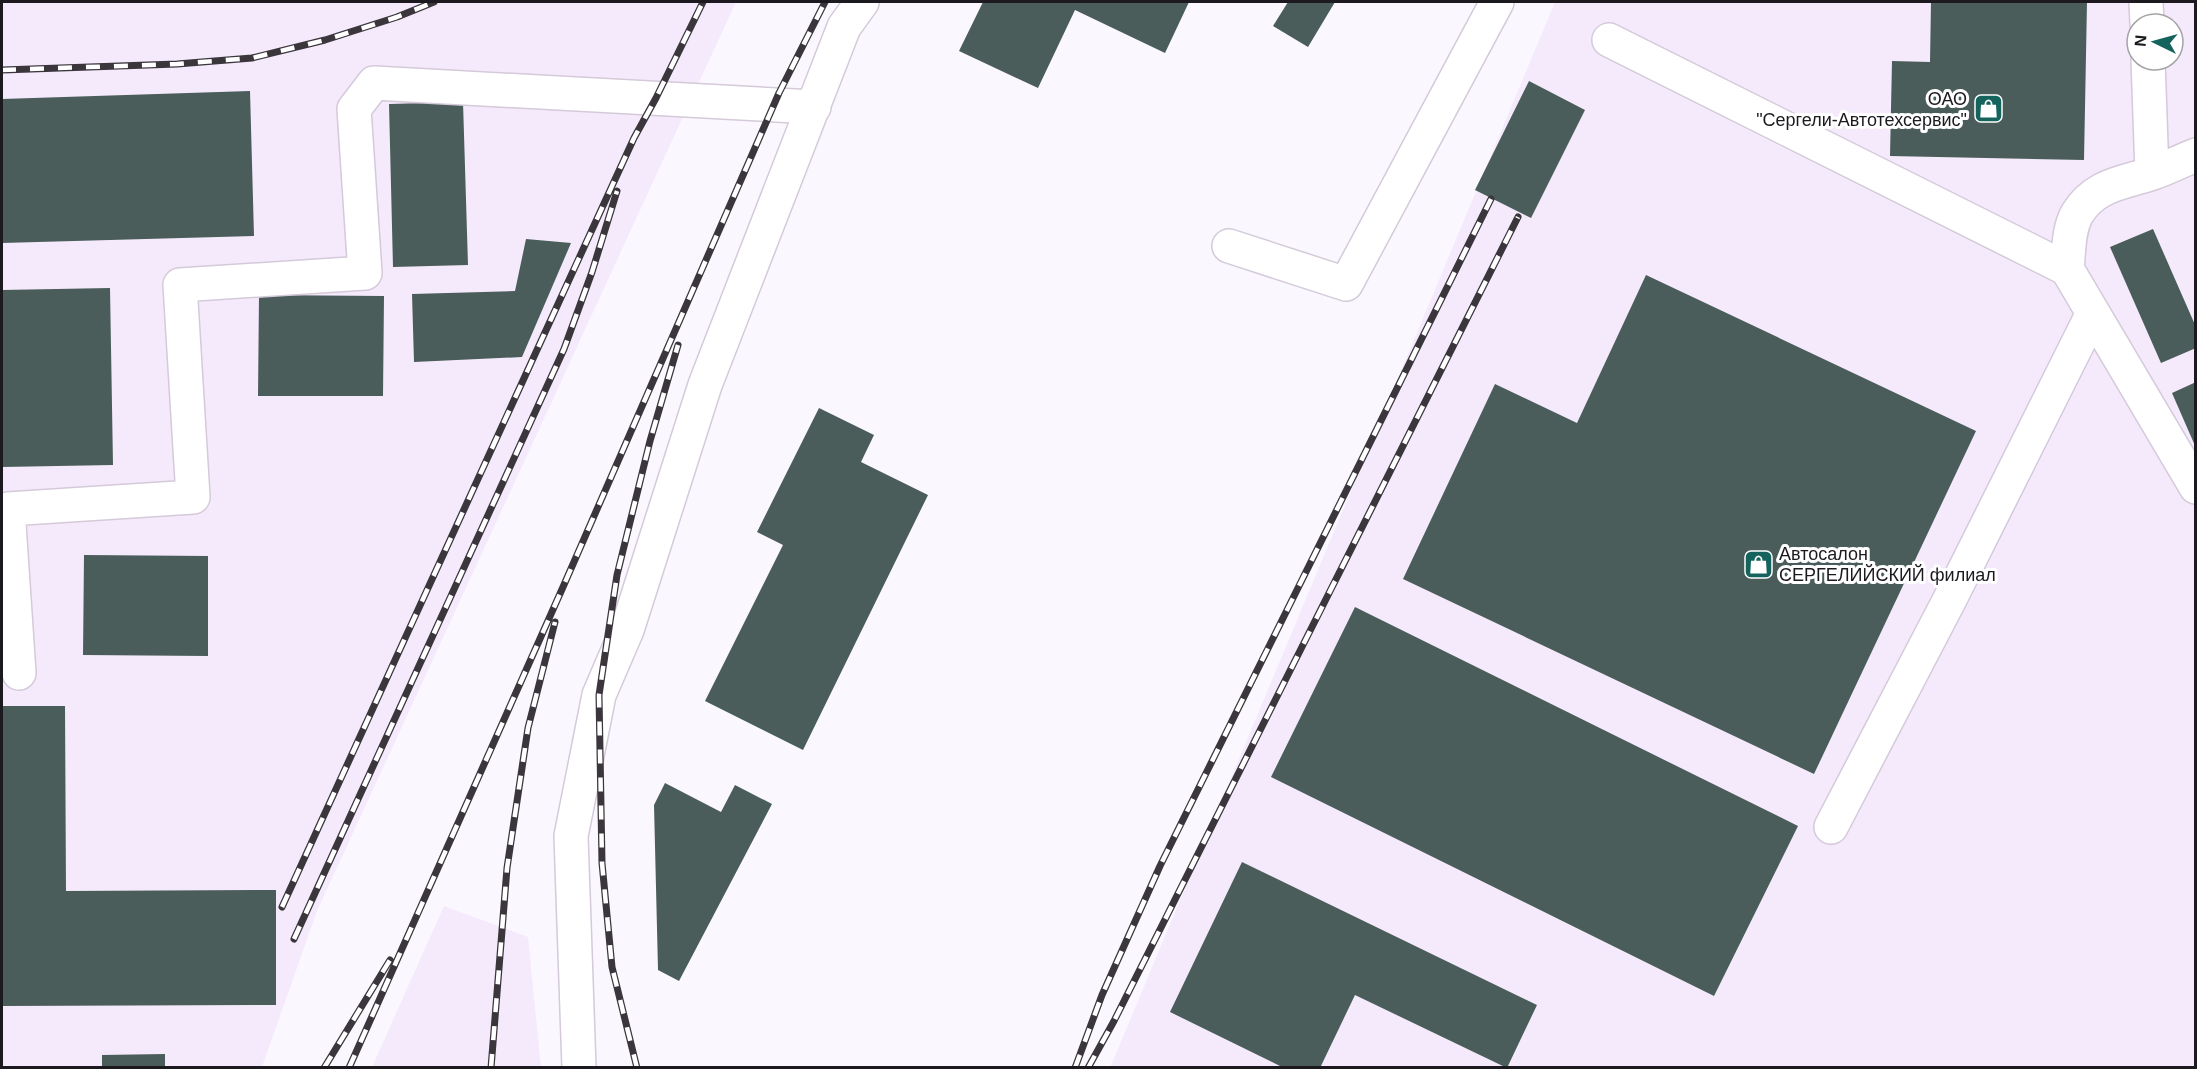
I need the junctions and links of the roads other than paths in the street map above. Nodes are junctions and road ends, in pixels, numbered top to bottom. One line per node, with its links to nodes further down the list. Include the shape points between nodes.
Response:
1 (862, 2): 5 (lane, via 844,27)
2 (1497, 2): 8 (lane, via 1346,284)
3 (1608, 40): 9 (lane)
4 (2148, 72): 7 (lane)
5 (813, 107): 12 (lane, via 374,83 354,109 365,273 180,285 194,497 8,509); 14 (lane, via 705,385 627,630 599,695 570,836)
6 (2196, 155): 7 (lane)
7 (2152, 173): 9 (lane, via 2120,181 2096,194 2077,214)
8 (1229, 246)
9 (2067, 269): 10 (lane)
10 (2093, 313): 11 (lane); 13 (lane)
11 (2196, 487)
12 (19, 673)
13 (1831, 827)
14 (579, 1068)

